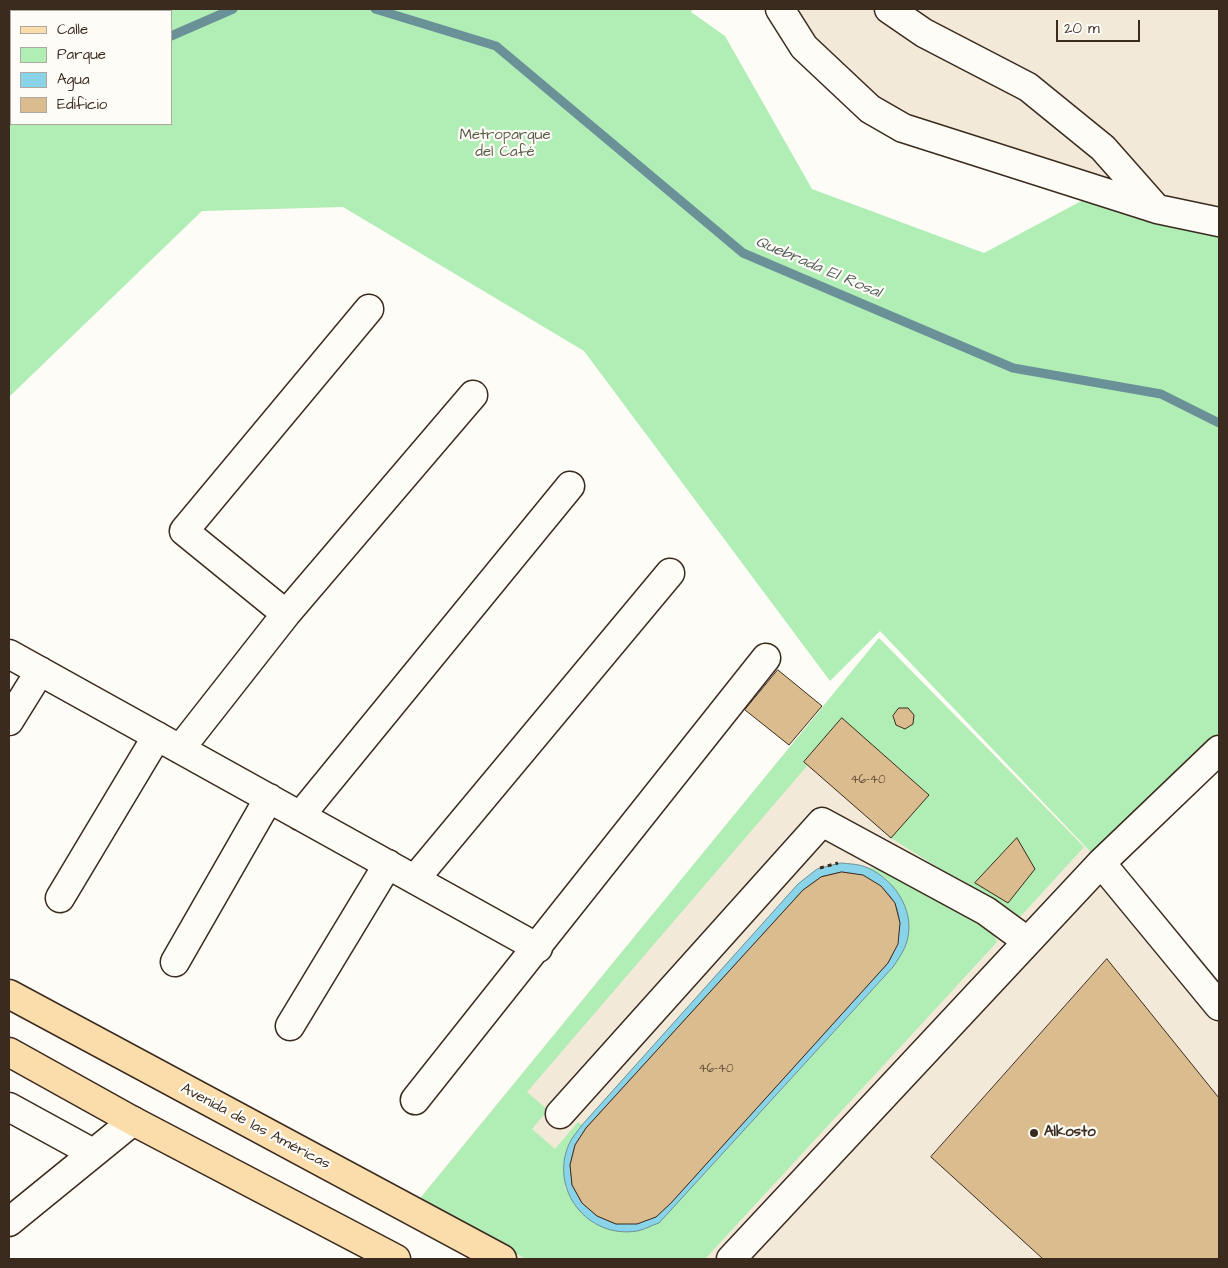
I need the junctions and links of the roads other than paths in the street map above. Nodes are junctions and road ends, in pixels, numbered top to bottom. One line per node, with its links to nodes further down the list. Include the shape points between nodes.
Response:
1 (780, 9): 3 (street, via 804,47 870,109 903,128)
2 (889, 9): 3 (street, via 924,33 1028,87 1103,148)
3 (1157, 209): 4 (street)
4 (1219, 222)
5 (369, 308): 9 (street, via 184,531)
6 (473, 395): 9 (street)
7 (570, 486): 17 (street)
8 (670, 573): 20 (street)
9 (286, 614): 14 (street)
10 (9, 654): 12 (street)
11 (766, 658): 23 (street)
12 (40, 671): 13 (street); 14 (street)
13 (9, 721)
14 (168, 742): 16 (street); 21 (street)
15 (1219, 750): 18 (street)
16 (269, 798): 17 (street); 24 (street)
17 (300, 816): 19 (street)
18 (1101, 863): 22 (street); 26 (street)
19 (388, 864): 20 (street); 27 (street)
20 (415, 879): 23 (street)
21 (60, 898)
22 (1027, 941): 31 (street, via 986,911 822,822); 37 (street)
23 (538, 948): 29 (street)
24 (175, 962)
25 (9, 994): 36 (main road, Avenida de las Américas)
26 (1219, 1006)
27 (290, 1026)
28 (9, 1052): 32 (main road)
29 (415, 1100)
30 (9, 1108): 33 (street)
31 (560, 1114)
32 (133, 1121): 33 (street); 35 (main road)
33 (93, 1153): 34 (street)
34 (9, 1222)
35 (386, 1257)
36 (502, 1259)
37 (730, 1259)

